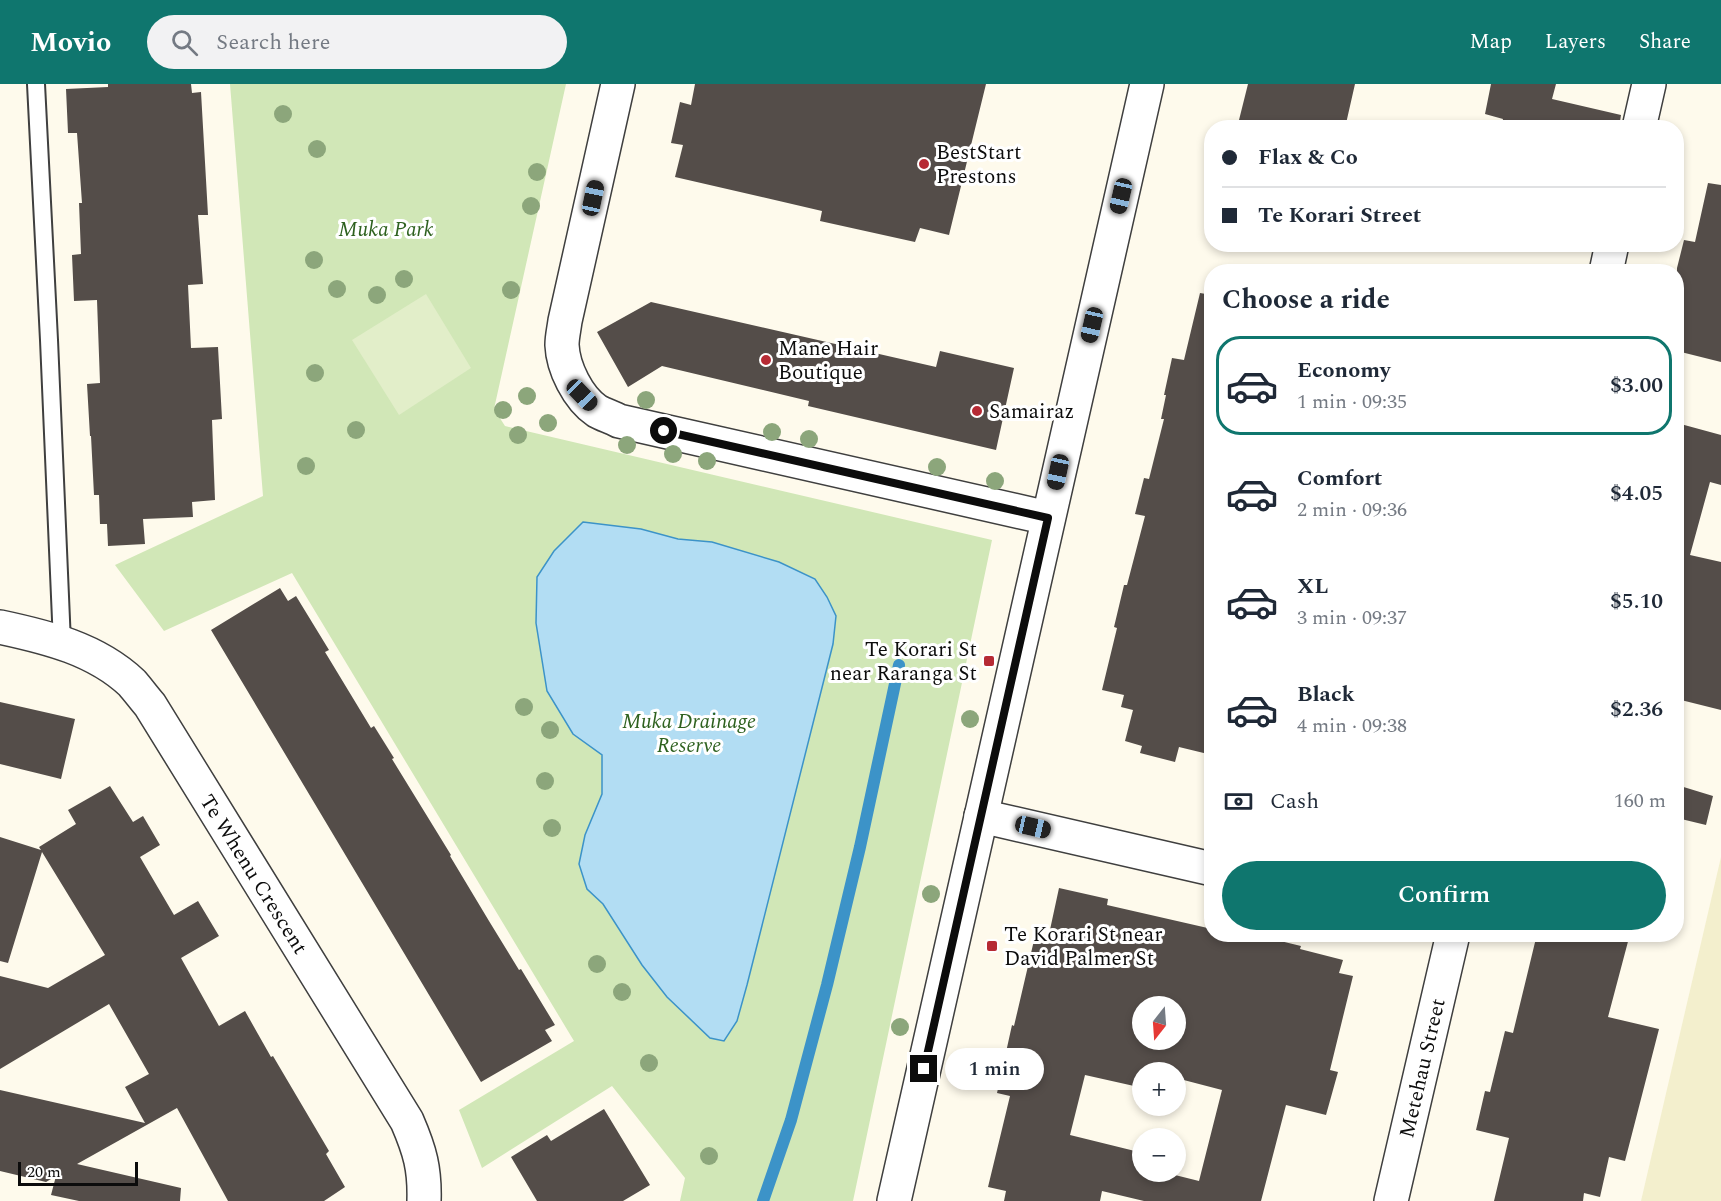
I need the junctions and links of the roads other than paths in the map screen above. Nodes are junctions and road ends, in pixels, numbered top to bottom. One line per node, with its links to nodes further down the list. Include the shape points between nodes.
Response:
1 (36, 84): 8 (lane)
2 (618, 84): 6 (street, via 562,345 571,379 596,410 619,420)
3 (1147, 84): 6 (street)
4 (1649, 84): 5 (street)
5 (1641, 120)
6 (1048, 518): 9 (street)
7 (0, 627): 8 (street, Te Whenu Crescent)
8 (62, 643): 12 (street, Te Whenu Crescent, via 112,667 150,705 407,1121 423,1167)
9 (981, 816): 10 (street); 13 (street)
10 (1204, 866)
11 (1451, 942): 14 (street, Metehau Street)
12 (423, 1201)
13 (894, 1201)
14 (1391, 1201)

